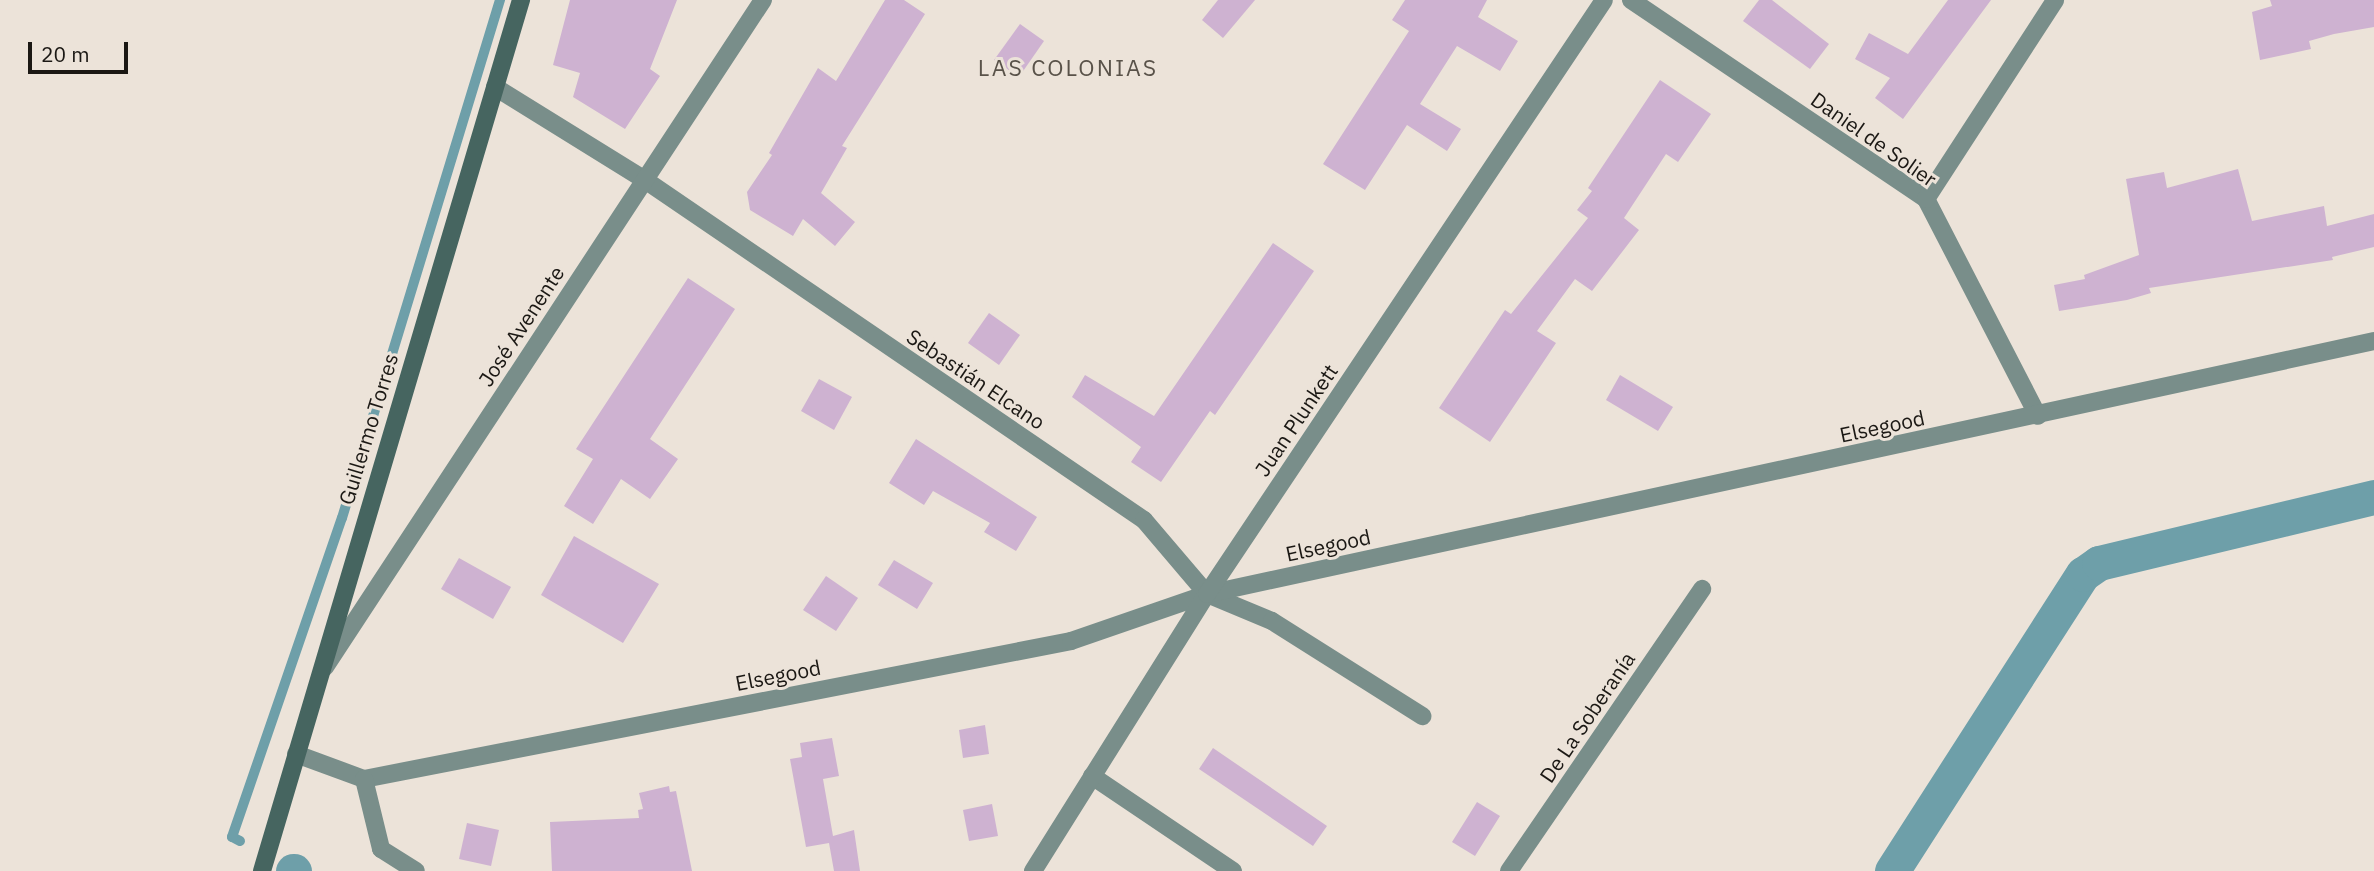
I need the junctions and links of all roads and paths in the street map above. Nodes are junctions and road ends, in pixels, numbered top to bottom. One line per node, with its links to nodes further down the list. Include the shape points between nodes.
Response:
1 (521, 0): 6 (main road, Guillermo Torres)
2 (763, 0): 7 (street, José Avenente)
3 (1604, 0): 12 (street, Juan Plunkett)
4 (1631, 0): 8 (street, Daniel de Solier)
5 (2055, 0): 8 (street)
6 (495, 87): 7 (street, Sebastián Elcano); 13 (main road, Guillermo Torres)
7 (645, 180): 12 (street, Sebastián Elcano, via 1144,520); 13 (street, José Avenente)
8 (1926, 199): 10 (street, Daniel de Solier)
9 (2374, 341): 10 (street, Elsegood)
10 (2038, 416): 12 (street, Elsegood)
11 (1702, 589): 22 (street, De La Soberanía)
12 (1208, 594): 14 (street, Sebastián Elcano, via 1272,621); 16 (street, Juan Plunkett); 17 (street, Elsegood, via 1071,641)
13 (317, 678): 15 (main road, Guillermo Torres)
14 (1422, 716)
15 (296, 754): 17 (street); 18 (main road, Guillermo Torres)
16 (1093, 776): 20 (street, Juan Plunkett); 21 (street)
17 (364, 779): 19 (street, via 381,849)
18 (262, 871)
19 (416, 871)
20 (1033, 871)
21 (1234, 871)
22 (1509, 871)

